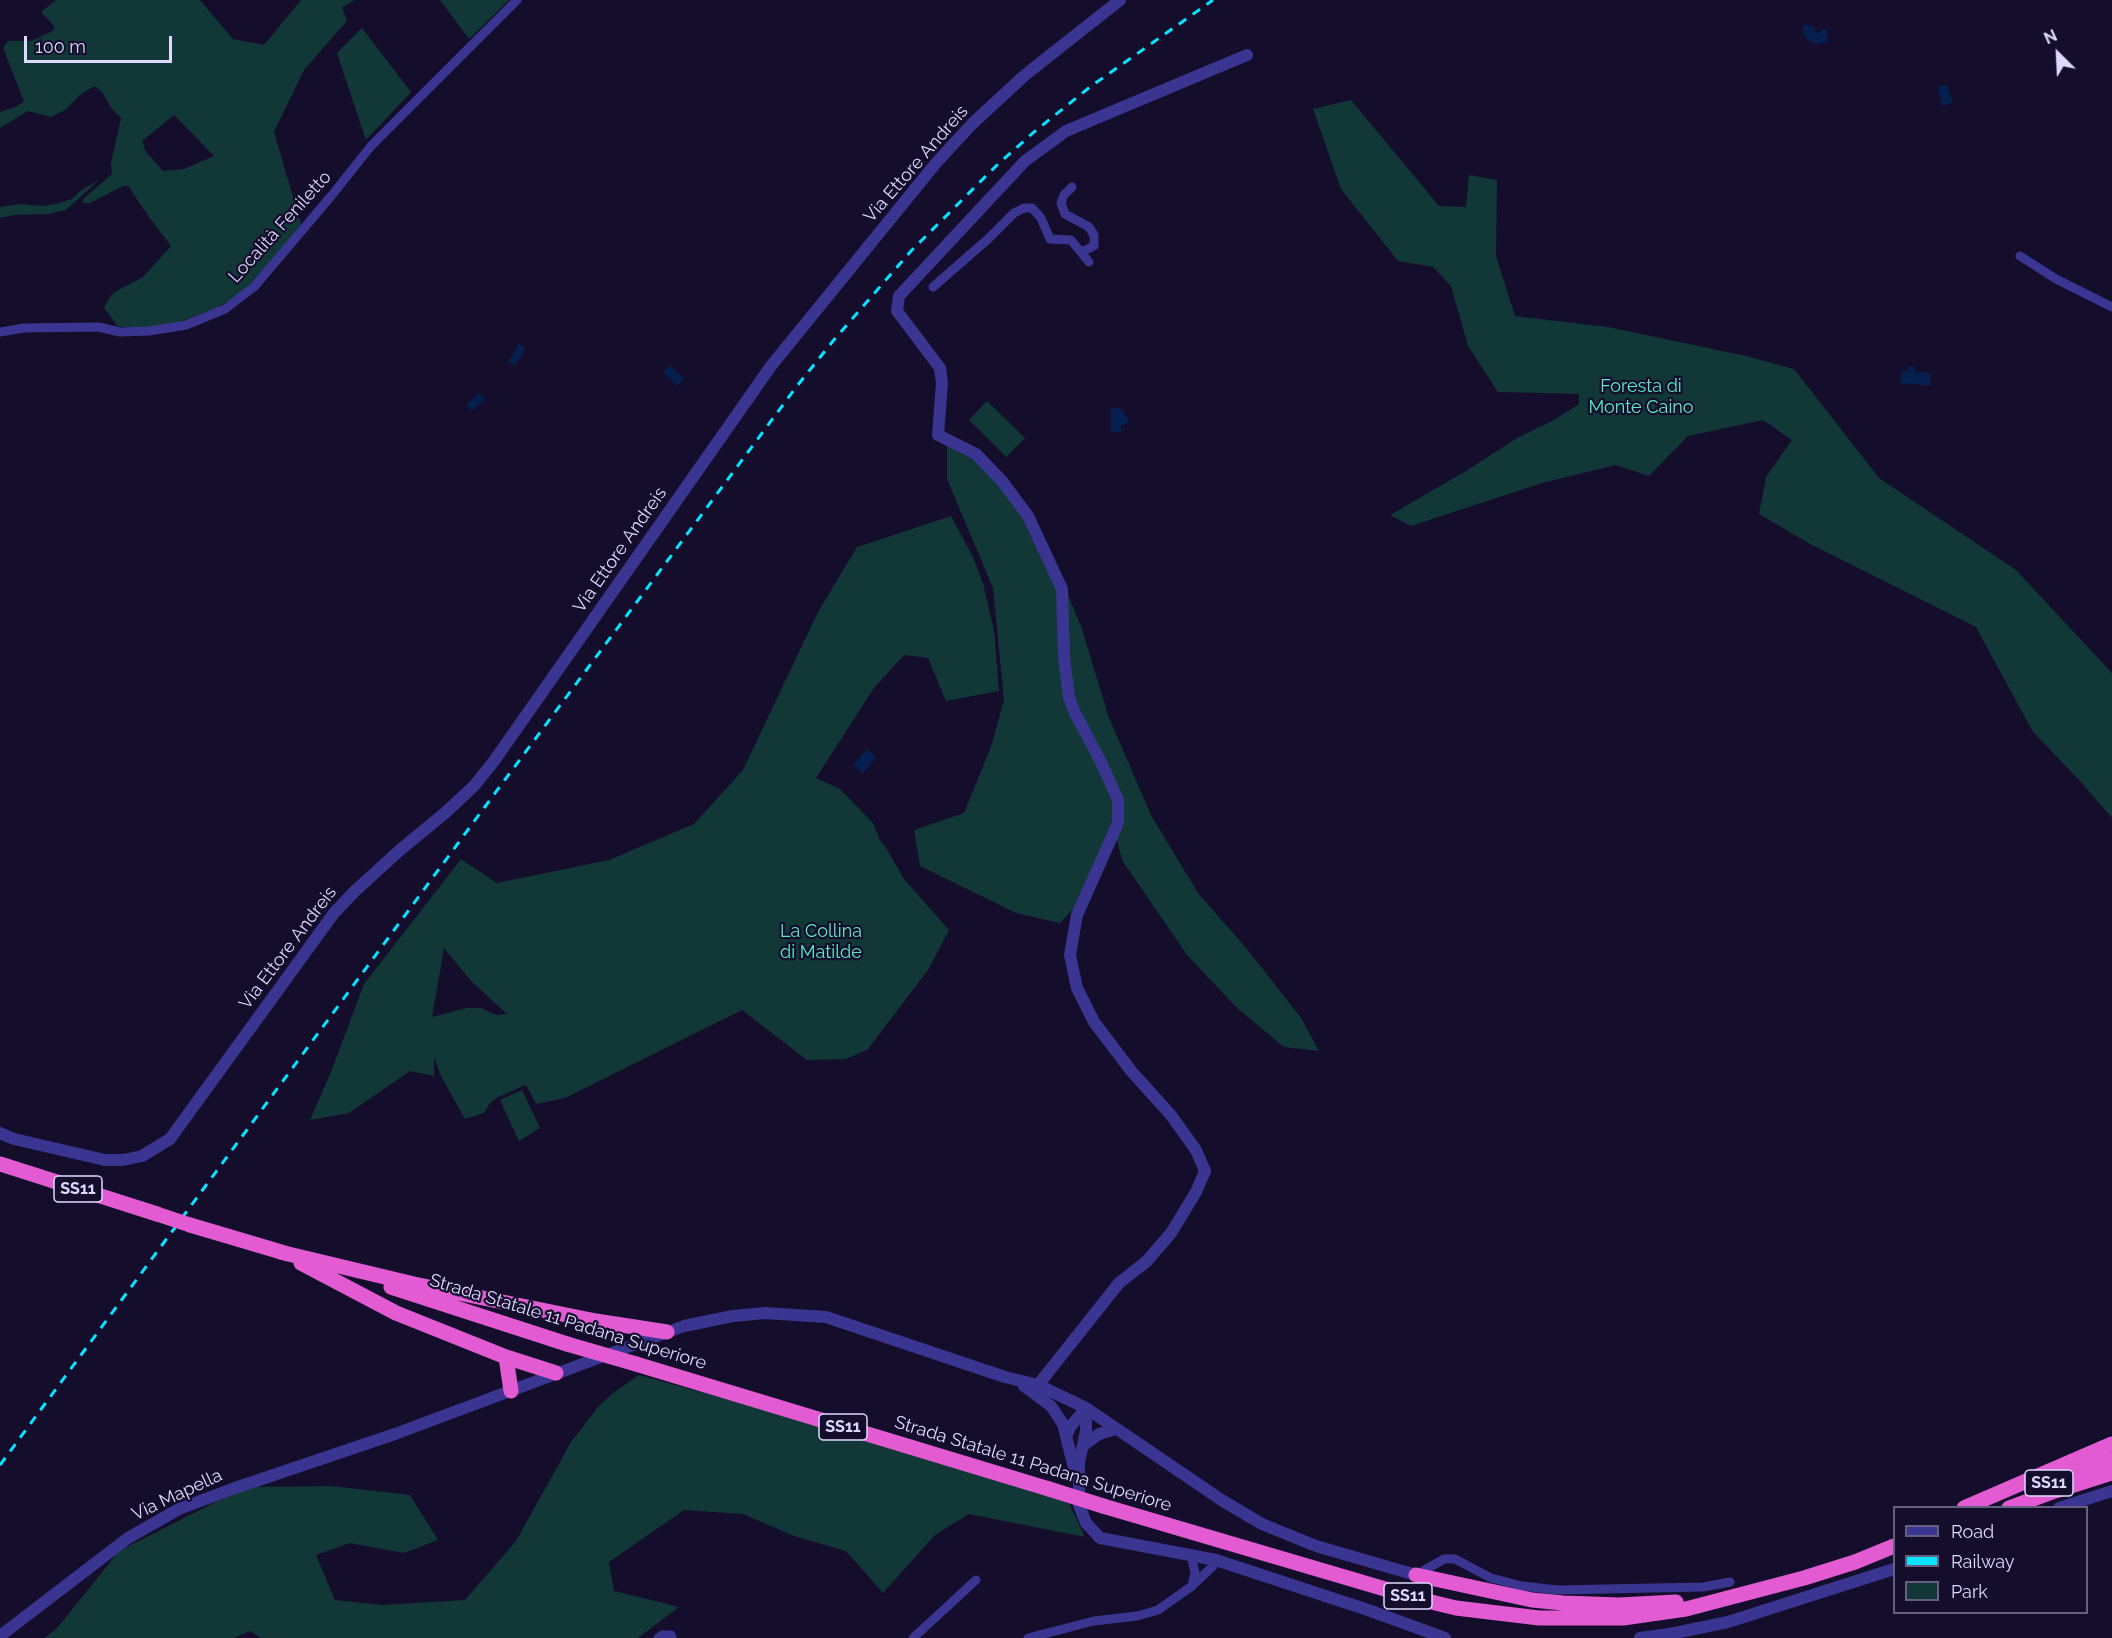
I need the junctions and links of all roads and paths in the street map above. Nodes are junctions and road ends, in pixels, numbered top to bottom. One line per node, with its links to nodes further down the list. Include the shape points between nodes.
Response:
1 (517, 0): 10 (street, Località Feniletto, via 371,146 254,286 225,309 186,325 149,331 120,332 98,327)
2 (1120, 0): 11 (street, Via Ettore Andreis, via 1025,75 936,163 771,366 494,761 474,786 334,913 170,1139 142,1156 105,1160)
3 (1247, 55): 18 (street, via 1066,132 1026,161 899,296 897,311 940,368 938,435 976,454 1002,481 1028,516 1062,589 1069,697 1118,800 1118,823 1077,915 1070,955 1077,988 1094,1022 1170,1114 1196,1150 1205,1171 1171,1233 1147,1261 1119,1283)
4 (1072, 187): 5 (street, via 1061,203 1065,214 1094,235 1094,246)
5 (1081, 252): 7 (street); 8 (street, via 1071,240 1050,239 1041,218 1032,208 1024,208)
6 (2020, 256): 9 (street)
7 (1089, 262)
8 (933, 287)
9 (2112, 307)
10 (0, 332)
11 (0, 1133)
12 (0, 1164): 13 (highway, Strada Statale 11 Padana Superiore / SS11, bridge)
13 (280, 1252): 14 (highway, via 425,1286); 15 (highway, via 396,1313); 44 (highway, Strada Statale 11 Padana Superiore / SS11, bridge, via 567,1344 1456,1608 1539,1618 1596,1619 1662,1613)
14 (667, 1332): 16 (street, Via Mapella); 17 (street, Via Mapella, via 733,1316 765,1313 826,1317)
15 (506, 1357): 16 (highway); 19 (highway)
16 (556, 1373): 19 (street, Via Mapella)
17 (1014, 1379): 18 (street); 22 (street, via 1051,1406)
18 (1038, 1385): 20 (street)
19 (511, 1391): 46 (street, Via Mapella, via 179,1509 128,1538)
20 (1086, 1408): 21 (street); 22 (street); 24 (street)
21 (1116, 1429): 24 (street, via 1099,1434); 40 (street, via 1262,1524 1316,1546)
22 (1067, 1435): 27 (street)
23 (2112, 1444): 29 (highway)
24 (1084, 1445): 27 (street)
25 (2112, 1460): 30 (highway, SS11)
26 (2112, 1473): 31 (highway)
27 (1078, 1482): 36 (street, via 1081,1513 1100,1538)
28 (2112, 1491): 32 (street)
29 (1969, 1506)
30 (1993, 1506)
31 (2014, 1506)
32 (2065, 1506)
33 (1893, 1541): 38 (highway)
34 (1893, 1545): 38 (highway, Strada Statale 11 Padana Superiore / SS11)
35 (1893, 1553): 38 (highway)
36 (1191, 1555): 37 (street); 43 (street, via 1195,1573)
37 (1216, 1560): 43 (street); 45 (street)
38 (1855, 1562): 44 (highway, Strada Statale 11 Padana Superiore / SS11)
39 (1893, 1569): 52 (street, via 1728,1622)
40 (1416, 1575): 42 (street, via 1444,1559 1455,1559 1491,1578 1557,1590 1668,1589); 44 (highway, via 1510,1596 1563,1603)
41 (976, 1580): 49 (street)
42 (1730, 1582)
43 (1192, 1586): 50 (street, via 1158,1610)
44 (1721, 1601)
45 (1426, 1635): 51 (street)
46 (0, 1636)
47 (658, 1638): 48 (street)
48 (672, 1638)
49 (913, 1638)
50 (1028, 1638)
51 (1445, 1638)
52 (1640, 1638)

